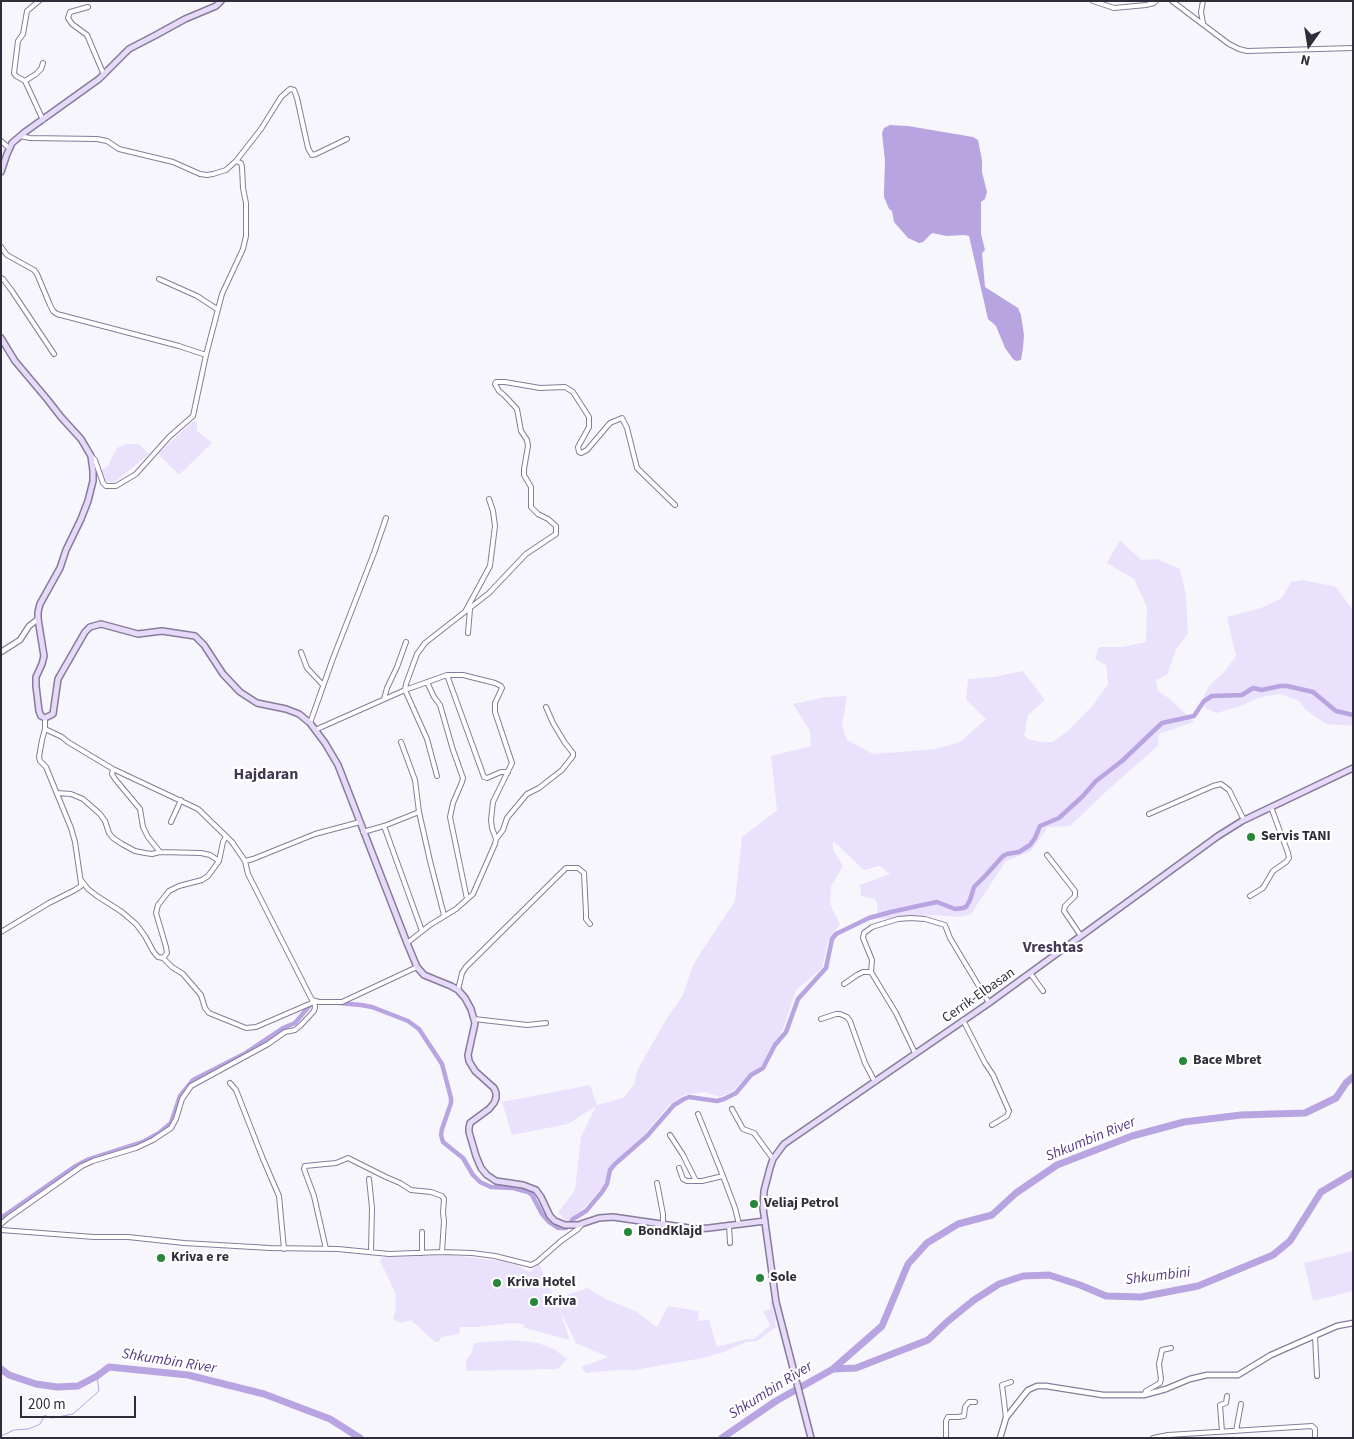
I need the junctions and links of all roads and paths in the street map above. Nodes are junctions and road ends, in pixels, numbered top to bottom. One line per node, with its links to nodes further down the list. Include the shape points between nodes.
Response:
1 (39, 1): 12 (street, via 26,11 23,34 18,41 14,73)
2 (221, 1): 11 (main road, via 134,46)
3 (1093, 1): 4 (street, via 1114,8)
4 (1156, 1)
5 (1172, 1): 8 (street)
6 (1203, 1): 8 (street)
7 (88, 7): 11 (street, via 70,12 68,18 87,35)
8 (1203, 23): 9 (street, via 1229,44 1247,51)
9 (1353, 48)
10 (42, 63): 12 (street, via 41,69)
11 (104, 75): 13 (main road)
12 (25, 81): 13 (street)
13 (42, 120): 14 (main road)
14 (20, 136): 17 (main road); 18 (street, via 97,139 119,150 173,162 207,175 226,170)
15 (347, 139): 18 (street, via 312,155 297,98 294,90 290,89)
16 (1, 141): 17 (street)
17 (9, 148): 19 (main road)
18 (236, 161): 23 (street, via 242,167 246,236)
19 (1, 172)
20 (1, 247): 26 (street, via 7,255 34,270 57,314)
21 (1, 278): 25 (street)
22 (159, 279): 23 (street)
23 (217, 309): 26 (street)
24 (1, 338): 27 (main road, via 15,361 81,439)
25 (54, 354)
26 (206, 355): 27 (street, via 193,416 136,474 116,486 106,486)
27 (91, 456): 33 (main road, via 93,482 88,500 60,568 40,604)
28 (489, 499): 32 (street, via 495,526 490,566)
29 (674, 505): 31 (street, via 637,468 622,418 610,423 581,453 578,446 589,427 589,417 574,392 565,387 540,388 496,382 499,391 517,409 521,431 527,440 524,475 531,487 531,507 556,526 556,534 526,554)
30 (386, 518): 40 (street)
31 (470, 609): 32 (street); 34 (street)
32 (465, 612): 41 (street, via 420,649)
33 (38, 620): 36 (street, via 20,640); 44 (main road, via 44,656 36,686 39,711)
34 (468, 633)
35 (406, 642): 42 (street)
36 (1, 652)
37 (301, 652): 40 (street, via 307,668)
38 (447, 675): 39 (street); 51 (street, via 484,777); 51 (street, via 468,676 501,686 495,712 512,763)
39 (427, 682): 41 (street); 71 (street, via 440,705 463,778 450,817)
40 (323, 685): 45 (street)
41 (405, 690): 42 (street); 52 (street, via 427,739)
42 (384, 699): 47 (street)
43 (546, 707): 64 (street, via 573,756 562,770 521,800)
44 (45, 718): 45 (main road, via 53,714 58,679 84,632 98,624 138,634 162,631 195,636 240,692 257,703 295,712); 46 (street)
45 (310, 723): 47 (main road)
46 (45, 729): 50 (street); 53 (street, via 39,757)
47 (315, 730): 60 (main road, via 338,765)
48 (401, 742): 56 (street, via 415,780)
49 (1353, 768): 55 (main road, Cerrik-Elbasan)
50 (113, 769): 54 (street); 65 (street, via 115,779 140,809 143,827)
51 (508, 772): 64 (street, via 493,802 491,820)
52 (437, 776)
53 (57, 793): 65 (street, via 84,799 100,814 113,838 122,844 135,851); 69 (street, via 75,842)
54 (181, 800): 59 (street); 63 (street, via 198,808)
55 (1270, 807): 58 (main road, Cerrik-Elbasan); 70 (street, via 1289,858 1273,871 1263,888)
56 (419, 812): 61 (street); 72 (street)
57 (1149, 814): 58 (street, via 1221,784 1229,790)
58 (1244, 820): 76 (main road, Cerrik-Elbasan, via 1207,843)
59 (171, 822)
60 (360, 822): 62 (main road); 68 (street, via 315,834)
61 (384, 826): 62 (street); 74 (street)
62 (364, 832): 77 (main road)
63 (226, 836): 67 (street); 68 (street)
64 (496, 839): 71 (street, via 473,894)
65 (160, 852): 67 (street, via 201,853)
66 (1047, 855): 76 (street, via 1074,890 1075,896 1064,911)
67 (219, 861): 78 (street, via 208,876 168,891 158,905 156,913 167,953)
68 (245, 861): 85 (street, via 248,874)
69 (81, 880): 75 (street, via 81,886 75,890); 78 (street, via 88,889 136,924 153,951)
70 (1250, 896)
71 (467, 899): 72 (street)
72 (444, 915): 74 (street)
73 (590, 924): 83 (street, via 586,919 584,872 578,868 566,868 466,966)
74 (422, 931): 77 (street)
75 (1, 932)
76 (1081, 936): 81 (main road, Cerrik-Elbasan)
77 (407, 943): 79 (main road)
78 (163, 958): 85 (street, via 201,994 209,1013 246,1028)
79 (417, 967): 83 (main road, via 424,975); 85 (street, via 342,1002)
80 (871, 972): 82 (street, via 863,972); 86 (street, via 872,960 863,938 866,930 898,919 930,920 945,925); 91 (street)
81 (1030, 973): 84 (street); 86 (main road, Cerrik-Elbasan)
82 (844, 984)
83 (458, 990): 87 (main road)
84 (1043, 991)
85 (315, 1003): 105 (street, via 314,1011 295,1030 285,1032 191,1086 182,1099 173,1126 163,1134 136,1148 82,1166)
86 (989, 1003): 89 (main road, Cerrik-Elbasan)
87 (474, 1019): 90 (street); 106 (main road, via 469,1060 496,1093 489,1109 470,1123 469,1132 481,1168 491,1179 536,1190 554,1221)
88 (821, 1019): 92 (street, via 836,1014 847,1017)
89 (963, 1020): 91 (main road, Cerrik-Elbasan); 96 (street, via 994,1075 1009,1111)
90 (546, 1024)
91 (915, 1053): 92 (main road, Cerrik-Elbasan)
92 (875, 1082): 98 (main road, Cerrik-Elbasan, via 784,1144)
93 (230, 1083): 113 (street, via 236,1090 279,1196)
94 (732, 1109): 98 (street, via 743,1129 754,1133)
95 (698, 1114): 100 (street)
96 (992, 1126)
97 (670, 1135): 102 (street)
98 (774, 1159): 104 (main road, Cerrik-Elbasan, via 764,1190)
99 (679, 1168): 102 (street, via 684,1180)
100 (723, 1176): 102 (street); 108 (street)
101 (369, 1179): 115 (street)
102 (696, 1181)
103 (657, 1182): 107 (street)
104 (765, 1221): 108 (main road); 130 (main road, Cerrik-Elbasan, via 776,1302)
105 (1, 1224)
106 (582, 1224): 107 (main road, via 613,1217); 116 (street, via 531,1265 481,1254)
107 (663, 1224): 109 (main road, via 696,1229)
108 (739, 1224): 109 (main road)
109 (729, 1225): 112 (street)
110 (1, 1230): 113 (street)
111 (422, 1232): 117 (street)
112 (730, 1243)
113 (284, 1249): 114 (street)
114 (326, 1249): 115 (street); 116 (street, via 304,1169 348,1158 412,1190 442,1196)
115 (371, 1252): 117 (street)
116 (442, 1252): 117 (street)
117 (422, 1253)
118 (1353, 1322): 119 (street)
119 (1314, 1336): 121 (street); 123 (street, via 1271,1355 1238,1375 1207,1375)
120 (1171, 1348): 123 (street, via 1162,1350 1160,1383)
121 (1316, 1376)
122 (1011, 1382): 127 (street, via 1002,1385)
123 (1144, 1395): 127 (street, via 1103,1395 1037,1386 1028,1390)
124 (1227, 1396): 129 (street, via 1226,1404 1220,1405)
125 (975, 1402): 131 (street, via 969,1402 965,1407 964,1416 948,1417)
126 (1241, 1404): 128 (street)
127 (1006, 1418): 132 (street)
128 (1236, 1431): 129 (street); 134 (street, via 1312,1426)
129 (1222, 1432): 133 (street)
130 (810, 1435)
131 (946, 1438)
132 (1000, 1438)
133 (1153, 1438)
134 (1316, 1438)

